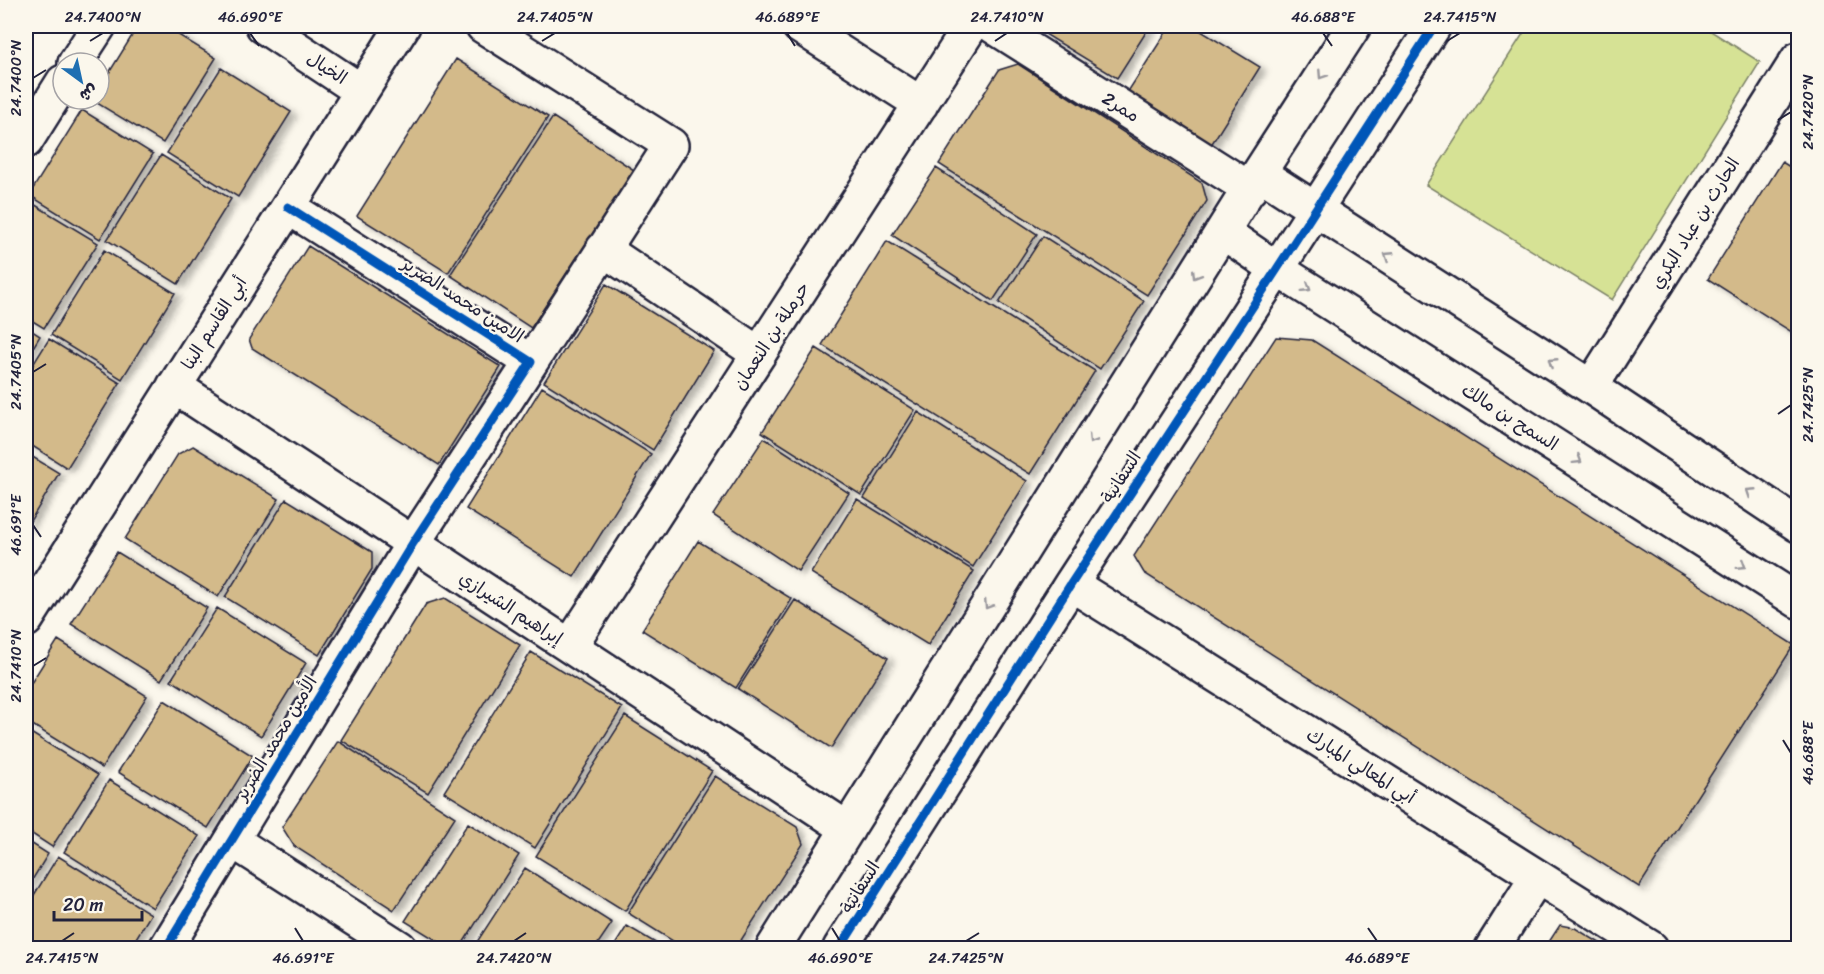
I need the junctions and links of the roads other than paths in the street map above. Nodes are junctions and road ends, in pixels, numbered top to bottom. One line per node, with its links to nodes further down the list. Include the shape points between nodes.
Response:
1 (99, 26): 10 (street)
2 (263, 26): 12 (street, الخيال)
3 (402, 26): 12 (street, أبي القاسم البنا)
4 (483, 26): 20 (street, الامين محمد الضرير, via 670,146)
5 (799, 26): 14 (street)
6 (971, 26): 14 (street, حرملة بن النعمان)
7 (993, 26): 16 (street, ممر2)
8 (1354, 26): 16 (street, one-way to 16)
9 (1434, 26): 18 (street, السفانية)
10 (83, 51)
11 (1798, 59): 25 (street, الحارث بن عباد البكري)
12 (361, 91): 17 (street, أبي القاسم البنا)
13 (51, 101): 15 (street)
14 (921, 104): 22 (street, حرملة بن النعمان)
15 (26, 141)
16 (1254, 181): 18 (street); 19 (street)
17 (288, 207): 23 (street, الامين محمد الضرير); 24 (street, أبي القاسم البنا)
18 (1315, 210): 21 (street, السفانية); 25 (street, one-way to 18)
19 (1223, 232): 21 (street, السمح بن مالك); 32 (street, one-way to 32)
20 (603, 249): 22 (street); 23 (street, الامين محمد الضرير)
21 (1277, 269): 28 (street, السفانية); 29 (street, السمح بن مالك, one-way to 29)
22 (759, 354): 31 (street, حرملة بن النعمان)
23 (531, 362): 27 (street, الامين محمد الضرير)
24 (174, 386): 27 (street, إبراهيم الشيرازي); 30 (street, أبي القاسم البنا)
25 (1591, 387): 26 (street, one-way to 25)
26 (1798, 525)
27 (413, 543): 31 (street, إبراهيم الشيرازي); 33 (street, الأمين محمد الضرير)
28 (1071, 584): 34 (street, أبي المعالي المبارك); 38 (street, السفانية)
29 (1798, 601)
30 (28, 610)
31 (570, 646): 32 (street, إبراهيم الشيرازي)
32 (848, 829): 37 (street)
33 (233, 842): 35 (street, الأمين محمد الضرير); 36 (street)
34 (1537, 877): 39 (street); 40 (street, أبي المعالي المبارك)
35 (166, 948)
36 (400, 948)
37 (773, 948)
38 (840, 948)
39 (1492, 948)
40 (1651, 948)

